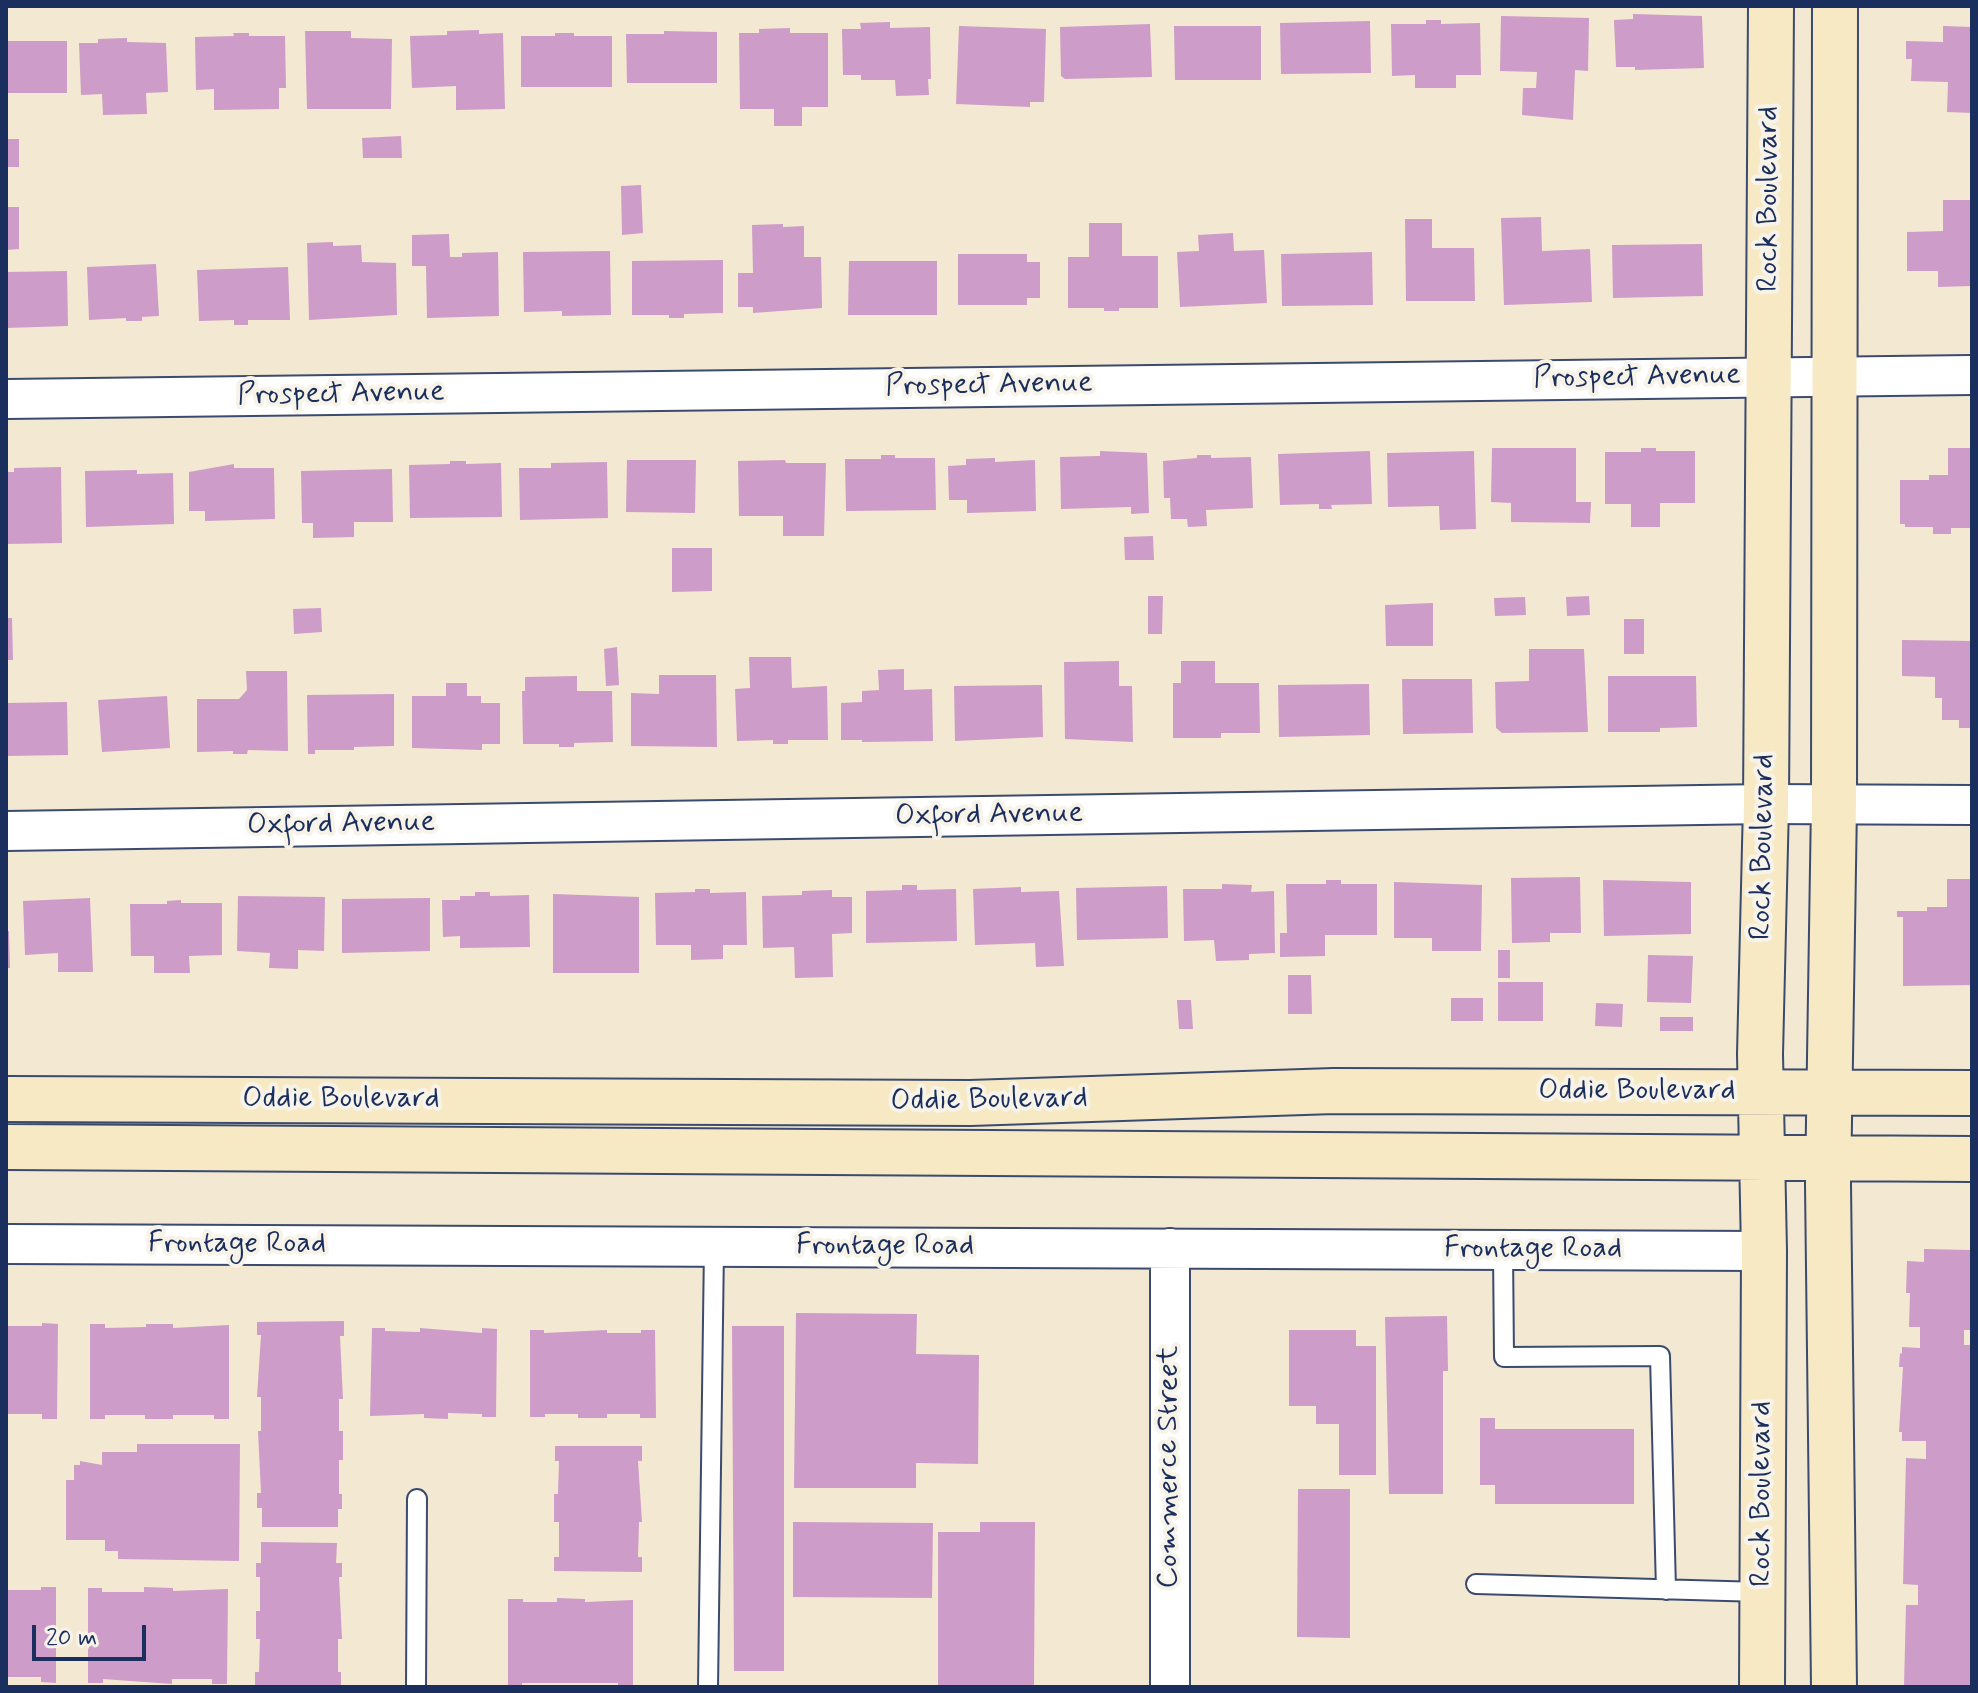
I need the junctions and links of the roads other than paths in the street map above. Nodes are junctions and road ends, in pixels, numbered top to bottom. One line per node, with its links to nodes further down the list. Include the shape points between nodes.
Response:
1 (1771, 6): 4 (main road, Rock Boulevard)
2 (1835, 6): 5 (main road)
3 (1972, 375): 5 (street, Prospect Avenue)
4 (1770, 376): 5 (street, Prospect Avenue); 6 (street, Prospect Avenue); 7 (main road, Rock Boulevard)
5 (1834, 376): 8 (main road)
6 (6, 399)
7 (1766, 804): 8 (street, Oxford Avenue); 10 (street, Oxford Avenue); 11 (main road, Rock Boulevard)
8 (1834, 804): 9 (street, Oxford Avenue); 12 (main road)
9 (1972, 805)
10 (6, 831)
11 (1760, 1093): 12 (main road, Oddie Boulevard); 14 (main road, Oddie Boulevard, via 1334,1091 970,1103); 16 (main road, Rock Boulevard)
12 (1829, 1093): 13 (main road, Oddie Boulevard); 17 (main road)
13 (1972, 1093)
14 (6, 1099)
15 (6, 1147): 16 (main road, Oddie Boulevard)
16 (1762, 1156): 17 (main road, Oddie Boulevard); 23 (main road, Rock Boulevard)
17 (1829, 1159): 18 (main road, Oddie Boulevard); 32 (main road)
18 (1972, 1159)
19 (6, 1244): 20 (street, Frontage Road)
20 (714, 1247): 21 (street, Frontage Road); 29 (lane)
21 (1170, 1248): 22 (street, Frontage Road); 30 (street, Commerce Street)
22 (1503, 1250): 23 (street, Frontage Road); 26 (lane, via 1504,1357 1660,1356)
23 (1764, 1251): 27 (main road, Rock Boulevard)
24 (417, 1499): 28 (lane)
25 (1476, 1584): 26 (lane)
26 (1666, 1590): 27 (lane)
27 (1762, 1592): 31 (main road, Rock Boulevard)
28 (416, 1687)
29 (708, 1687)
30 (1170, 1687)
31 (1762, 1687)
32 (1834, 1687)

